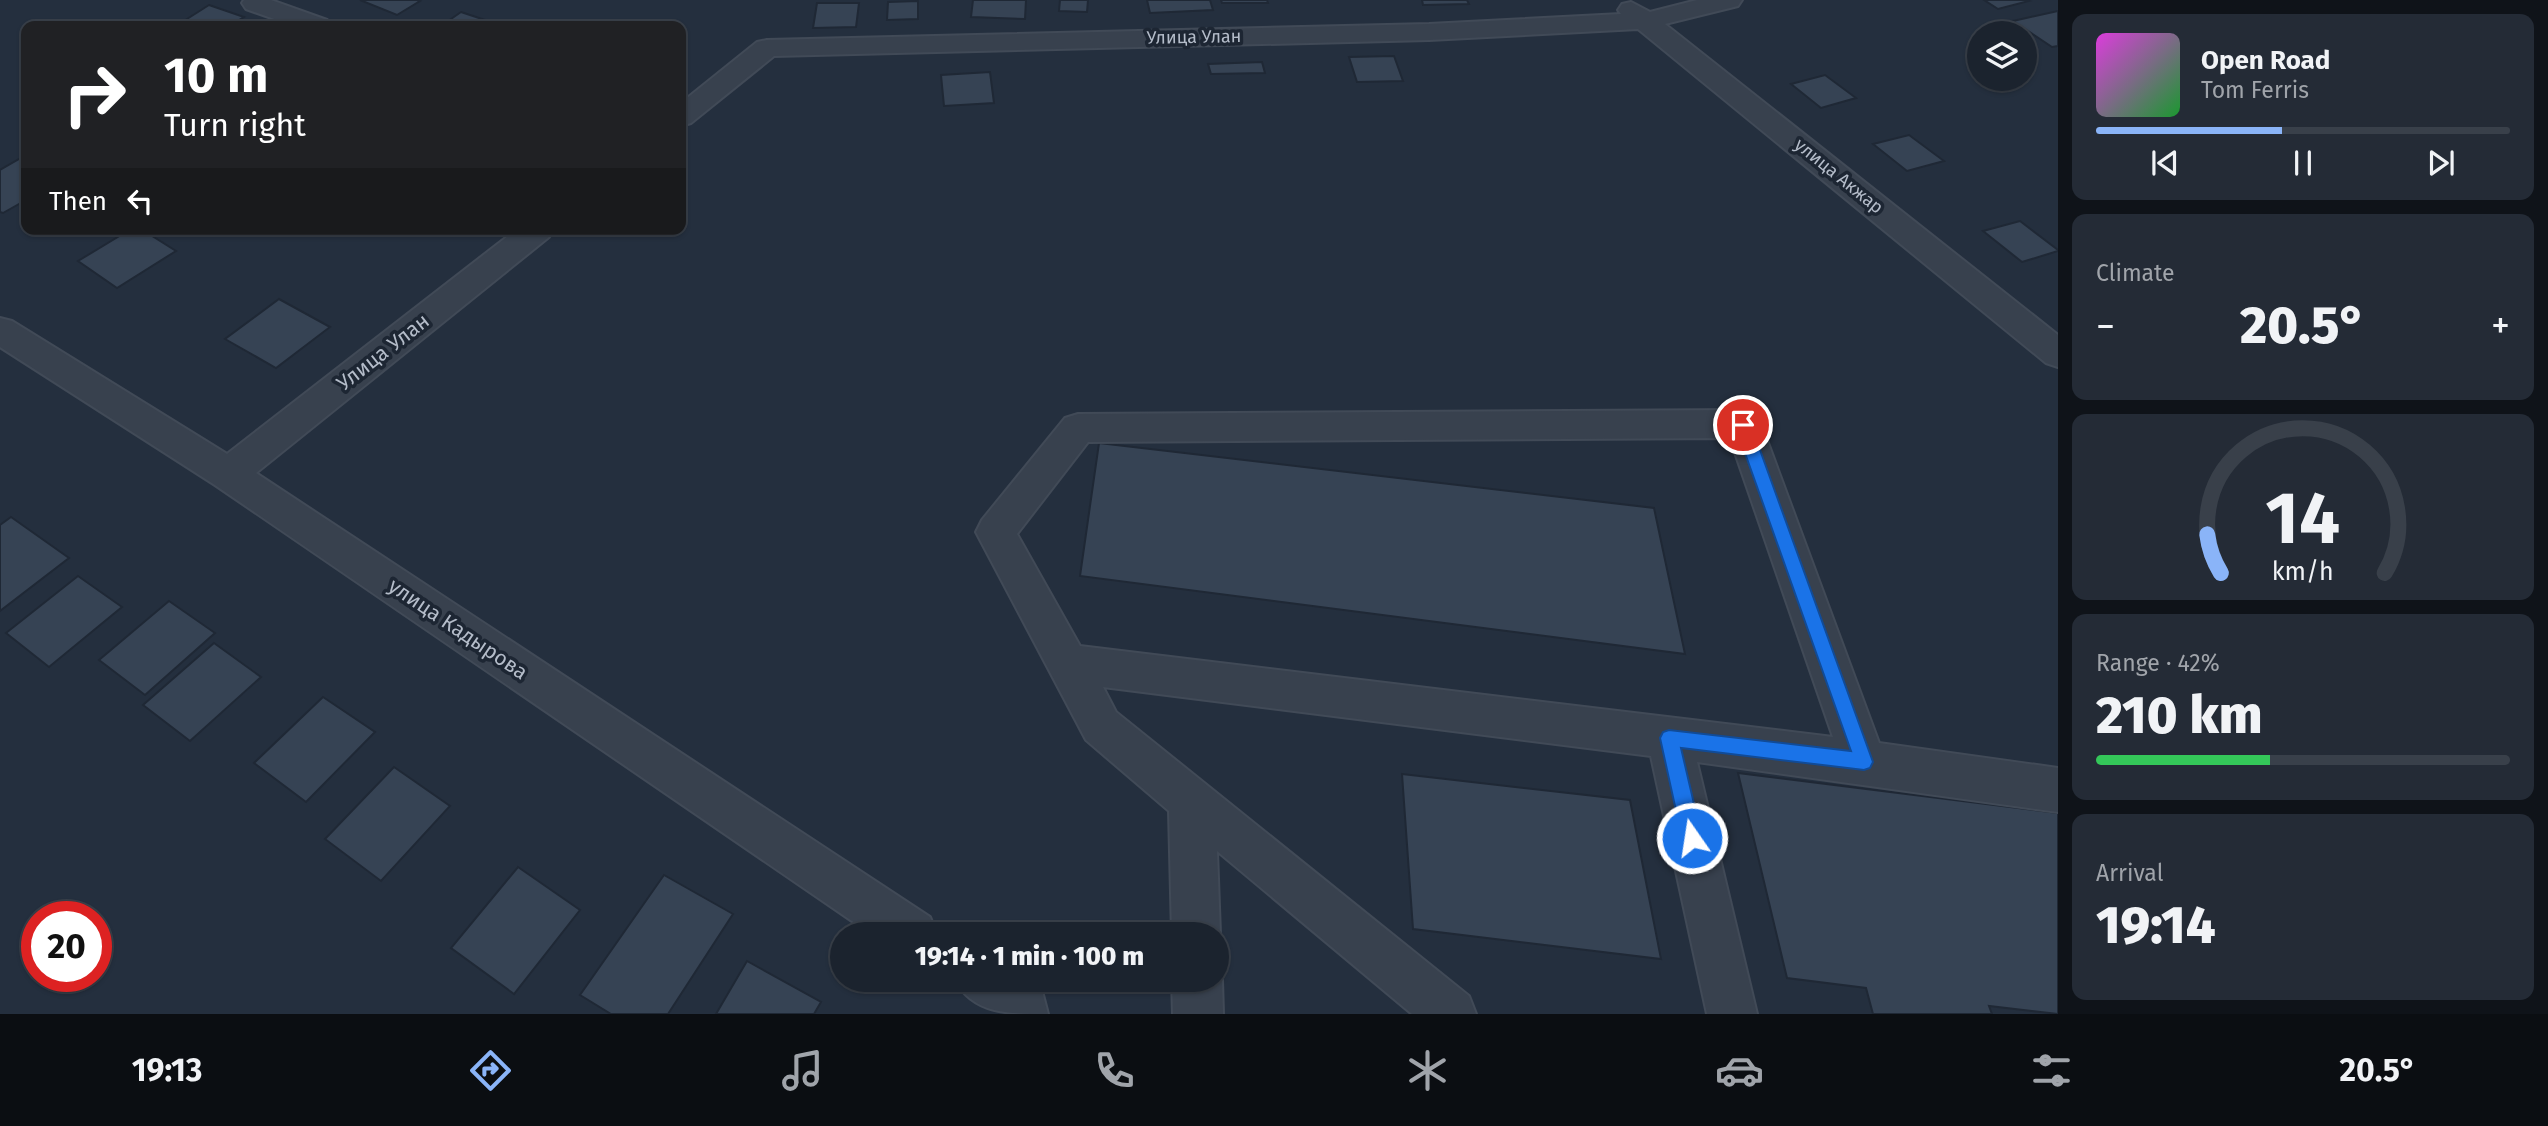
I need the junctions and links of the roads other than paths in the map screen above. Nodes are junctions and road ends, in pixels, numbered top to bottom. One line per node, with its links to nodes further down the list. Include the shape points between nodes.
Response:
1 (1619, 0): 5 (street, улица Акжар)
2 (1729, 0): 5 (street, Улица Улан)
3 (255, 3): 4 (street)
4 (304, 21)
5 (1644, 21): 6 (street, Улица Улан, via 1429,32 767,48); 9 (street, улица Акжар)
6 (686, 113)
7 (530, 235): 10 (street, Улица Улан)
8 (0, 330): 10 (street, улица Кадырова)
9 (2058, 354)
10 (228, 474): 16 (street, улица Кадырова)
11 (1068, 664): 12 (street); 13 (street, via 996,531 1077,428 1743,425); 15 (street, via 1101,726)
12 (1669, 738): 13 (street); 23 (street)
13 (1864, 762): 14 (street)
14 (2058, 790)
15 (1192, 800): 17 (street); 22 (street)
16 (895, 922)
17 (1196, 922)
18 (998, 992): 20 (street, via 1024,1009)
19 (1197, 992): 21 (street)
20 (1023, 1014)
21 (1198, 1014)
22 (1451, 1014)
23 (1732, 1014)

